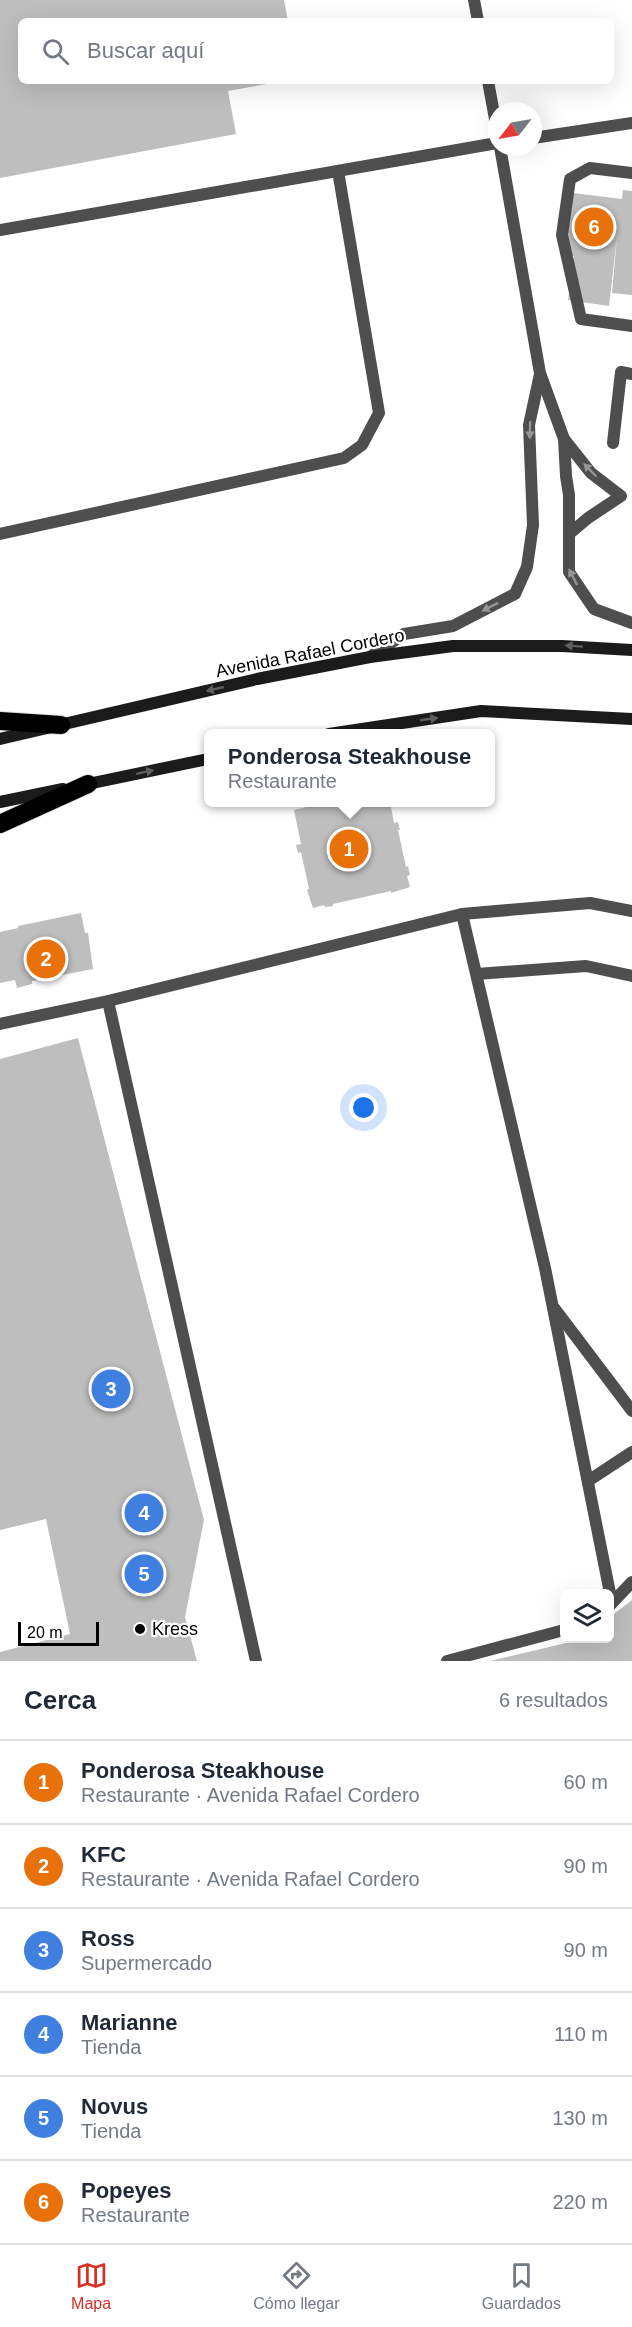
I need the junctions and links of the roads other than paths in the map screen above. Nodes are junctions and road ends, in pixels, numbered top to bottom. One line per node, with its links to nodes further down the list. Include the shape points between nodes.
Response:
1 (474, 0): 2 (street)
2 (477, 18)
3 (489, 84): 4 (street)
4 (492, 102)
5 (632, 123): 6 (street)
6 (542, 137)
7 (488, 145): 9 (street)
8 (502, 156): 13 (street)
9 (338, 171): 11 (street); 18 (street, via 379,413 362,445 344,458)
10 (632, 173): 12 (street, via 590,168 570,179 562,235 581,319)
11 (0, 230)
12 (632, 326)
13 (540, 373): 15 (street); 22 (street, one-way to 22, via 529,424 533,525 527,567 515,594 453,626 404,634)
14 (632, 374): 16 (street, via 621,372)
15 (564, 439): 17 (street, one-way to 15, via 591,473); 19 (street)
16 (613, 443)
17 (627, 497): 19 (street, via 588,518)
18 (0, 534)
19 (569, 534): 20 (street, one-way to 19, via 594,609 569,573)
20 (632, 623)
21 (632, 650): 22 (main road, Avenida Rafael Cordero, one-way to 22, via 453,646)
22 (370, 657): 25 (main road, Avenida Rafael Cordero, one-way to 25)
23 (632, 719): 26 (main road, one-way to 23, via 481,711)
24 (0, 721): 25 (highway)
25 (61, 725): 27 (main road, Avenida Rafael Cordero)
26 (362, 729)
27 (0, 739)
28 (204, 760): 29 (main road, one-way to 28)
29 (88, 784): 30 (main road); 31 (highway)
30 (0, 802)
31 (0, 824)
32 (632, 911): 33 (street, via 590,903)
33 (462, 914): 34 (street); 36 (street)
34 (477, 974): 35 (street, via 586,966); 38 (street)
35 (632, 976)
36 (108, 1001): 37 (street); 46 (street)
37 (0, 1024)
38 (553, 1306): 39 (street); 41 (street)
39 (632, 1411)
40 (632, 1452): 41 (street)
41 (588, 1481): 43 (street)
42 (632, 1582): 44 (street)
43 (608, 1589)
44 (614, 1601)
45 (560, 1631): 47 (street)
46 (256, 1661)
47 (447, 1661)

